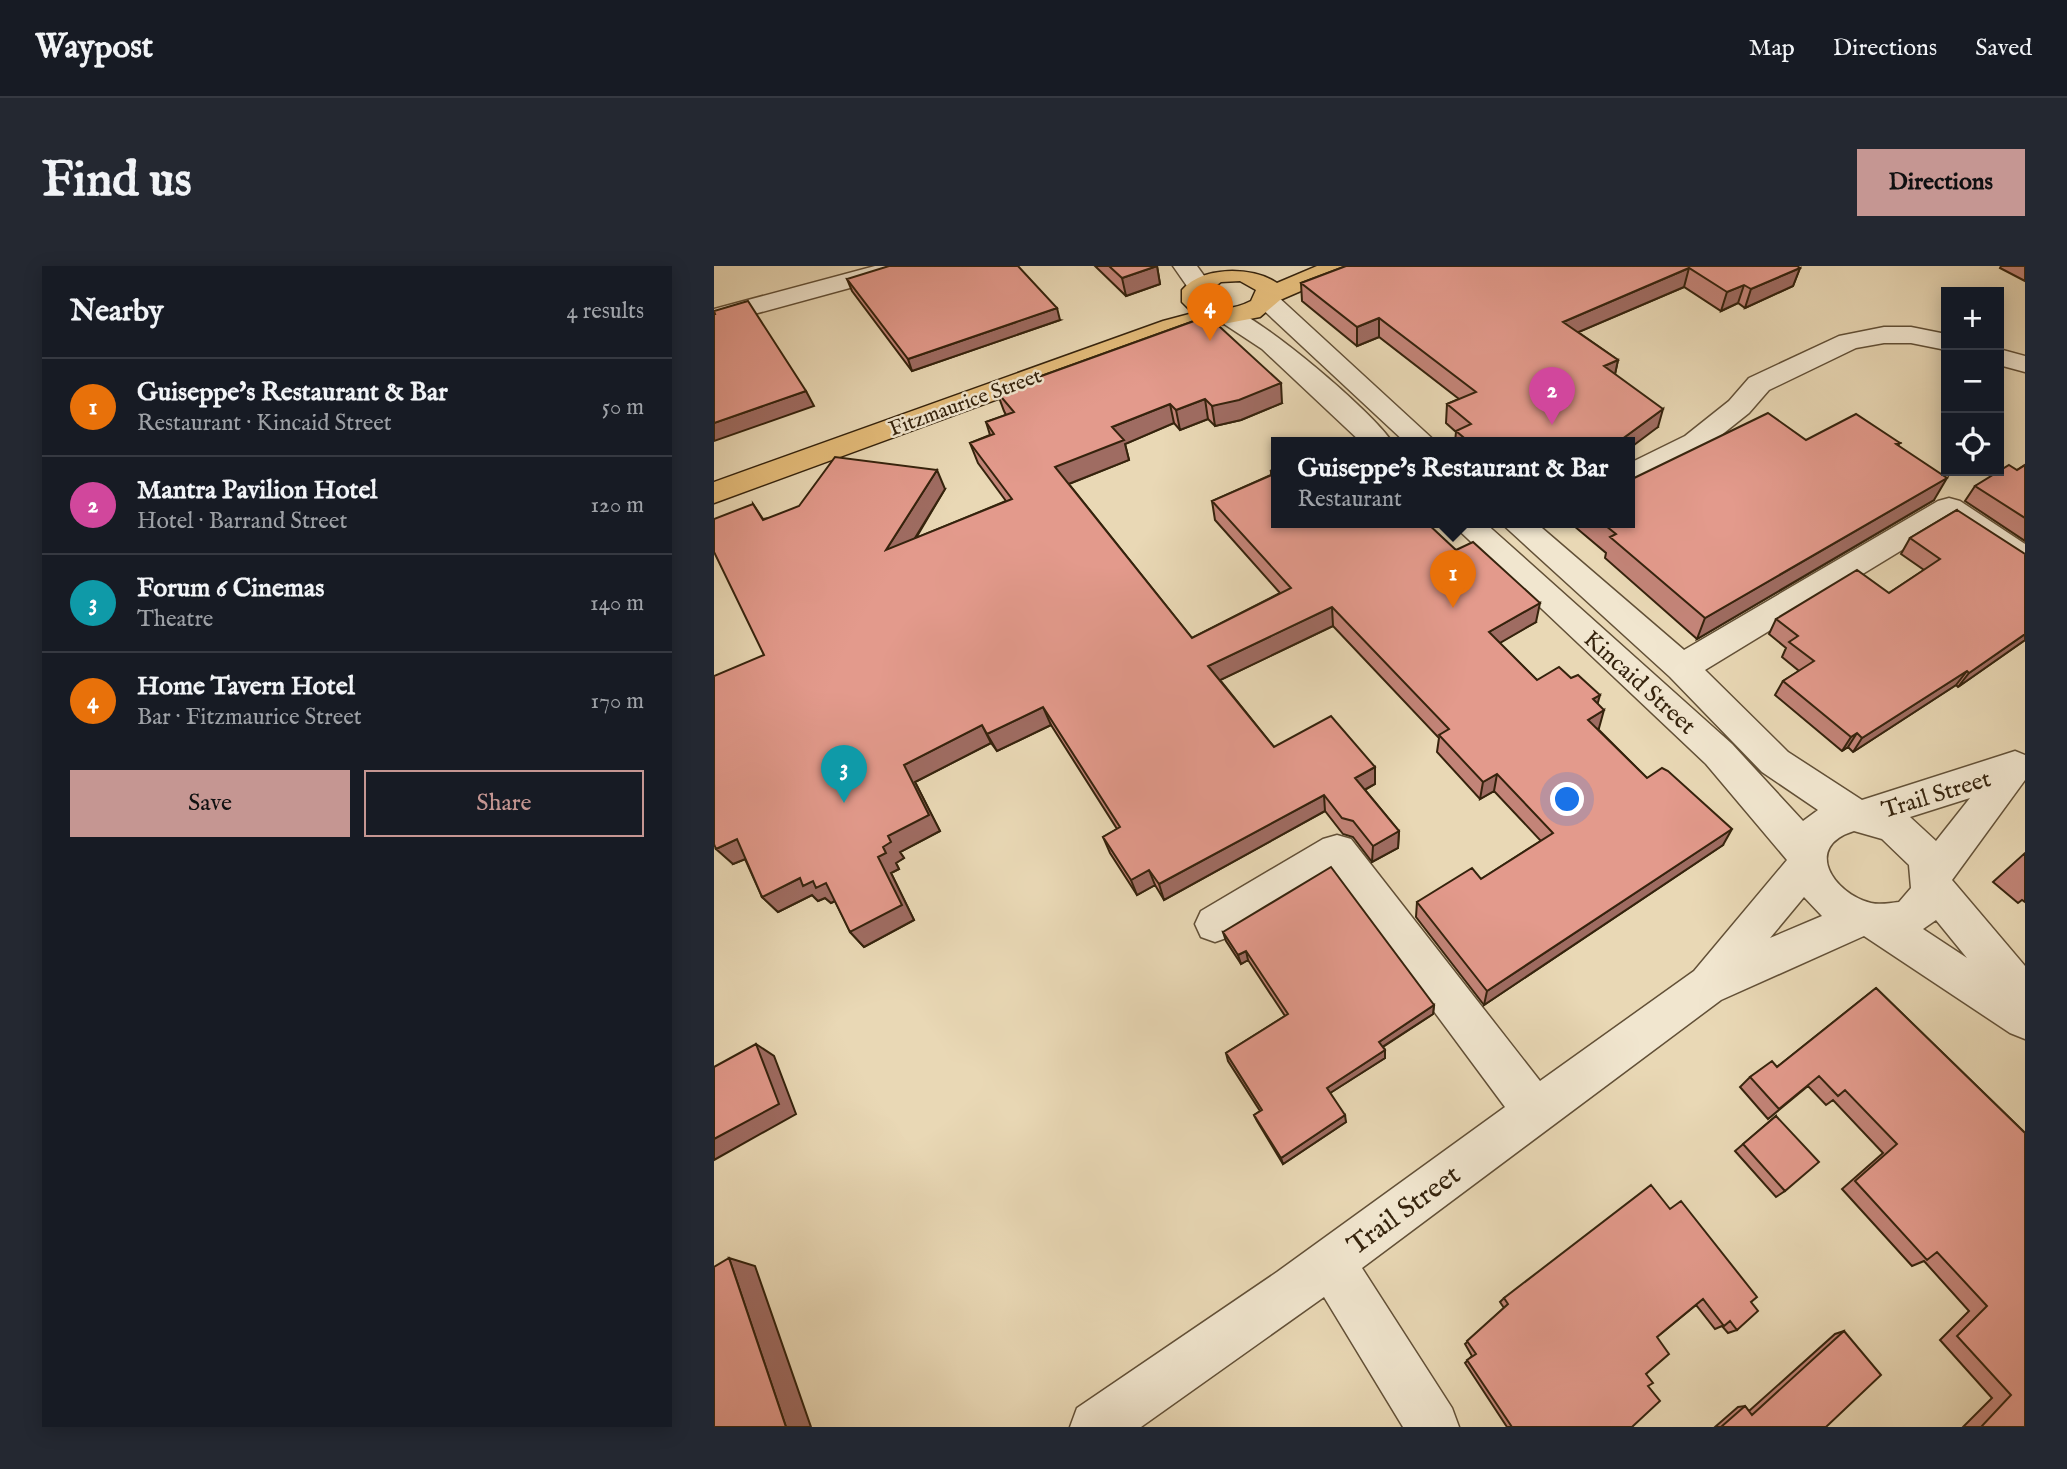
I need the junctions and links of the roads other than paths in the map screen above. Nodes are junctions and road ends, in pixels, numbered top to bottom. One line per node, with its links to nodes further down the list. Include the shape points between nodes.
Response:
1 (903, 266): 8 (street)
2 (1280, 266): 4 (main road)
3 (1338, 266): 6 (main road)
4 (1233, 272): 5 (main road, Fitzmaurice Street); 6 (main road, via 1265,284)
5 (1192, 282): 7 (main road, via 1199,308); 12 (main road, Fitzmaurice Street)
6 (1268, 298): 7 (main road, Fitzmaurice Street, via 1248,313); 14 (street)
7 (1222, 315): 12 (main road, Fitzmaurice Street, via 1172,326); 13 (street, via 1270,343)
8 (714, 317)
9 (1941, 341): 16 (street, via 1884,335 1848,342 1759,384 1695,442)
10 (2004, 359): 11 (street)
11 (2025, 365)
12 (890, 417): 15 (main road, Fitzmaurice Street); 17 (main road, Fitzmaurice Street)
13 (1373, 437)
14 (1417, 437)
15 (714, 468)
16 (1635, 472)
17 (714, 493)
18 (1506, 528): 20 (street, Kincaid Street); 23 (street, Kincaid Street, via 1719,754)
19 (2025, 559): 20 (street, via 1949,508)
20 (1682, 668): 22 (street, Kincaid Street, via 1775,762)
21 (2017, 765): 22 (street, Trail Street); 24 (street, Trail Street)
22 (1859, 816): 23 (street, via 1821,824 1810,835); 24 (street, via 1883,821 1909,838 1927,860)
23 (1806, 858): 25 (street, via 1825,897); 27 (street, Trail Street)
24 (1933, 881): 25 (street, via 1928,902 1916,914 1899,921); 28 (street)
25 (1870, 920): 27 (street, Trail Street); 29 (street)
26 (1214, 924): 30 (street, via 1337,851)
27 (1706, 986): 30 (street, Trail Street)
28 (2025, 997)
29 (2025, 1019)
30 (1536, 1112): 31 (street, Trail Street)
31 (1331, 1262): 32 (street, Trail Street); 33 (street)
32 (1096, 1427)
33 (1433, 1427)

